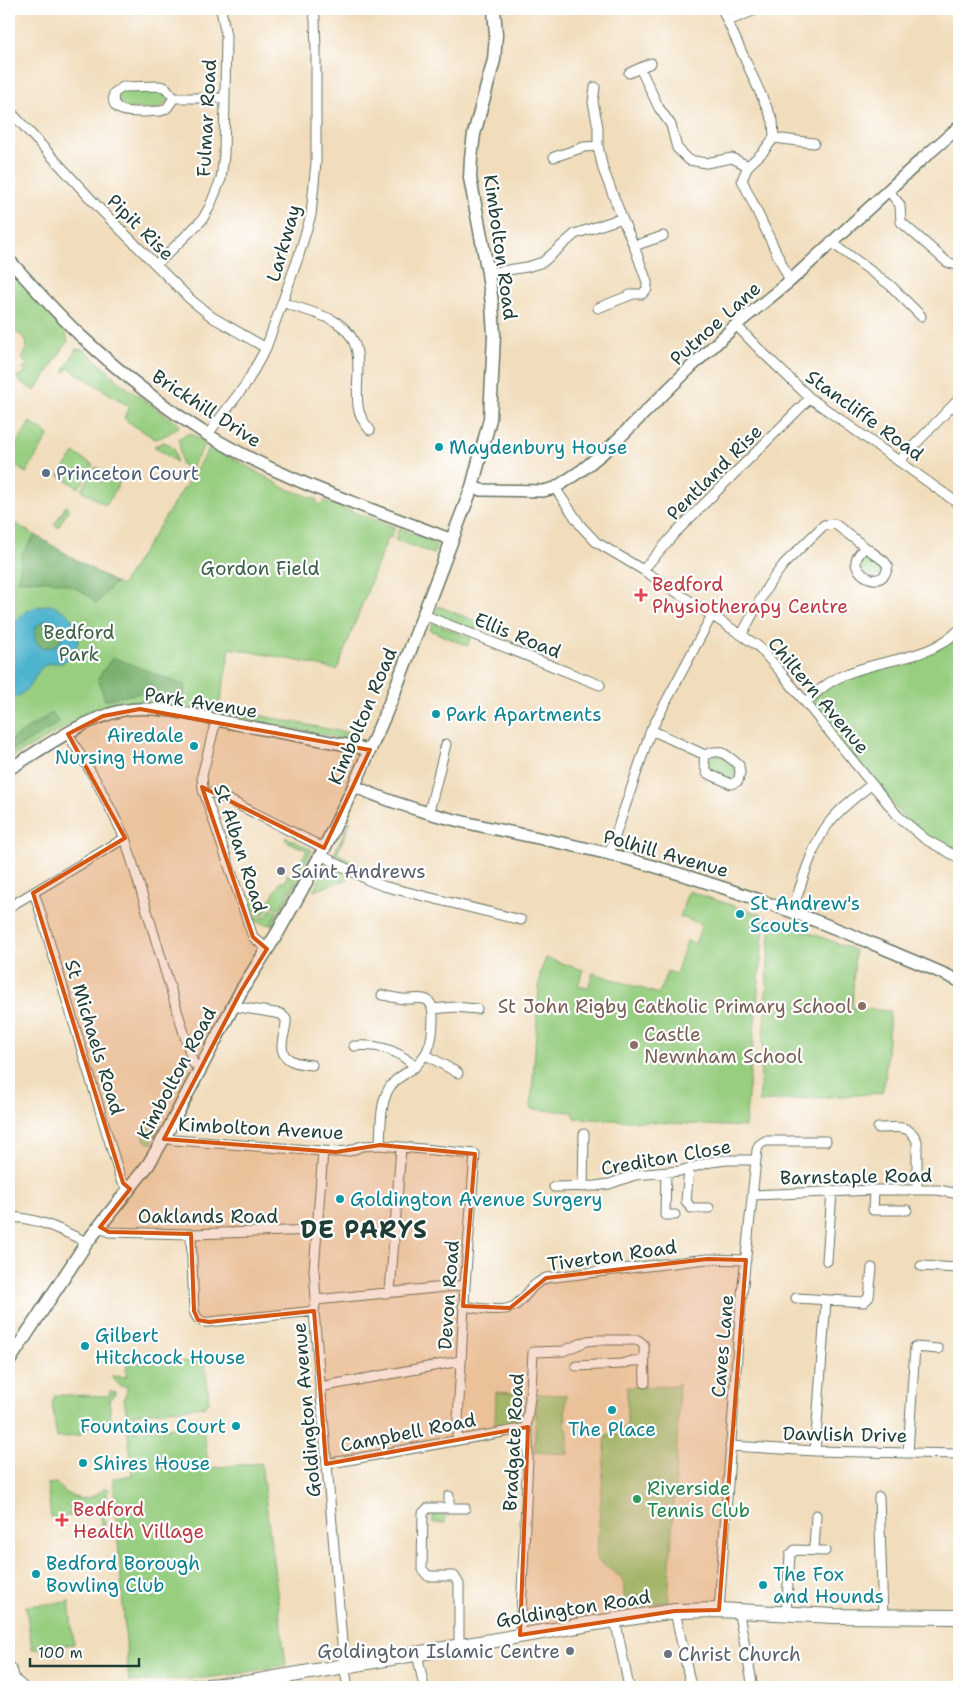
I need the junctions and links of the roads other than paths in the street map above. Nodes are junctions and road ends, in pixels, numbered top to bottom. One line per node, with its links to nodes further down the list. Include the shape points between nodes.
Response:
1 (221, 9): 12 (street, Fulmar Road, via 226,36)
2 (313, 9): 30 (street, Larkway, via 316,162 311,215)
3 (494, 9): 28 (main road, Kimbolton Road, via 494,60 470,158 470,178)
4 (722, 9): 6 (street)
5 (758, 9): 6 (street)
6 (728, 21): 15 (street, via 773,121)
7 (651, 63): 8 (street)
8 (640, 68): 9 (street); 19 (street, via 670,125 677,148 689,160 706,163 732,158)
9 (629, 73)
10 (595, 87): 17 (street, via 593,102)
11 (174, 98): 11 (street, via 161,111 123,112 114,104 113,98 114,93 123,87 160,86); 12 (street)
12 (225, 98): 26 (street, Fulmar Road, via 224,155 216,194 202,220)
13 (9, 110): 26 (street, Pipit Rise)
14 (959, 127): 20 (street, Putnoe Lane)
15 (774, 138): 16 (street); 19 (street)
16 (814, 143)
17 (598, 146): 18 (street); 21 (street, via 603,169)
18 (554, 157)
19 (748, 166): 29 (street, via 742,180)
20 (888, 190): 23 (street, Putnoe Lane); 27 (street, via 900,205 901,222 947,262)
21 (622, 218): 24 (street); 28 (street, via 575,234 543,262)
22 (663, 236): 24 (street)
23 (831, 242): 29 (street, Putnoe Lane); 32 (street, via 890,286)
24 (634, 246): 31 (street, via 648,289 642,294)
25 (9, 260): 38 (street, Brickhill Drive, via 81,336 132,380)
26 (156, 265): 34 (street, Pipit Rise, via 212,317)
27 (959, 266)
28 (488, 273): 40 (main road, Kimbolton Road, via 494,335 490,419)
29 (790, 281): 33 (street, Putnoe Lane)
30 (282, 302): 34 (street, Larkway); 37 (street, via 334,321 351,336 358,355 358,407)
31 (598, 308)
32 (921, 316)
33 (736, 325): 35 (street, Stancliffe Road); 41 (street, Putnoe Lane, via 610,447)
34 (266, 348): 38 (street, Larkway, via 246,384)
35 (810, 398): 39 (street, Stancliffe Road); 45 (street, Pentland Rise, via 676,532)
36 (959, 399): 39 (street)
37 (370, 430)
38 (208, 434): 43 (street, Brickhill Drive, via 289,476)
39 (900, 460): 42 (street, Stancliffe Road)
40 (472, 487): 41 (street, Putnoe Lane, via 527,492); 43 (main road, Kimbolton Road)
41 (555, 488): 45 (street, Chiltern Avenue, via 596,542)
42 (959, 504)
43 (452, 540): 46 (main road, Kimbolton Road)
44 (865, 547): 49 (street, via 835,524 824,525 784,564 769,584)
45 (643, 570): 47 (street, Chiltern Avenue)
46 (424, 615): 50 (street, Ellis Road); 56 (main road, Kimbolton Road)
47 (712, 615): 49 (street, Chiltern Avenue); 53 (street)
48 (959, 630): 51 (street, via 922,654 843,675 824,685)
49 (742, 634): 51 (street, Chiltern Avenue, via 767,656)
50 (600, 686)
51 (806, 702): 59 (street, Chiltern Avenue)
52 (216, 720): 54 (street, Park Avenue, via 140,709 103,716); 56 (street, Park Avenue); 61 (street, St Alban Road, via 202,776)
53 (651, 730): 57 (street); 65 (street)
54 (68, 734): 58 (street, Park Avenue); 63 (street)
55 (446, 744): 62 (street)
56 (370, 750): 60 (main road, Kimbolton Road)
57 (705, 755)
58 (9, 768)
59 (872, 784): 66 (street, Chiltern Avenue, via 912,829); 69 (street, via 829,823)
60 (354, 786): 62 (street, Polhill Avenue, via 398,805); 64 (main road, Kimbolton Road)
61 (204, 792): 64 (street, via 215,793); 71 (street, St Alban Road, via 253,937)
62 (429, 812): 65 (street, Polhill Avenue)
63 (126, 838): 67 (street); 81 (street, via 193,1063)
64 (323, 851): 70 (street, via 383,886); 71 (main road, Kimbolton Road)
65 (610, 854): 69 (street, Polhill Avenue, via 684,874)
66 (959, 858)
67 (33, 893): 68 (street); 96 (street, St Michaels Road, via 121,1180)
68 (9, 907)
69 (792, 912): 72 (street, Polhill Avenue)
70 (521, 920)
71 (267, 949): 74 (main road, Kimbolton Road)
72 (959, 981)
73 (382, 994): 75 (street, via 406,1000 426,999)
74 (233, 1006): 79 (street, via 281,1014 287,1025 282,1046 284,1054 299,1064); 81 (main road, Kimbolton Road)
75 (432, 1009): 76 (street); 78 (street, via 431,1040)
76 (477, 1009)
77 (354, 1046): 80 (street, via 377,1046 394,1051)
78 (426, 1055): 80 (street); 82 (street)
79 (312, 1065)
80 (415, 1067): 87 (street, via 388,1090 382,1111)
81 (201, 1068): 86 (main road, Kimbolton Road)
82 (458, 1073)
83 (878, 1128): 98 (street, via 907,1129 914,1135 917,1141)
84 (817, 1131): 91 (street, via 822,1141 765,1141 760,1145)
85 (584, 1134): 95 (street, Crediton Close)
86 (164, 1138): 89 (street, Kimbolton Avenue); 96 (main road, Kimbolton Road)
87 (380, 1145): 88 (street, Kimbolton Avenue); 89 (street, Kimbolton Avenue, via 349,1151)
88 (401, 1148): 90 (street, Kimbolton Avenue); 116 (street)
89 (323, 1151): 107 (street, Goldington Avenue)
90 (475, 1154): 115 (street, Devon Road)
91 (755, 1160): 92 (street, Crediton Close, via 726,1160); 101 (street, Caves Lane)
92 (689, 1169): 93 (street, Crediton Close); 102 (street, via 686,1201 691,1208)
93 (666, 1173): 95 (street, Crediton Close, via 635,1175 609,1184); 105 (street, via 665,1215)
94 (554, 1187): 95 (street, Crediton Close)
95 (583, 1187)
96 (130, 1189): 106 (main road, Kimbolton Road)
97 (874, 1190): 98 (street, Barnstaple Road); 99 (street, Barnstaple Road); 103 (street, via 873,1210)
98 (917, 1190): 100 (street, Barnstaple Road)
99 (832, 1191): 101 (street, Barnstaple Road); 111 (street)
100 (959, 1194)
101 (753, 1195): 110 (street, Caves Lane)
102 (709, 1208)
103 (907, 1210)
104 (9, 1215): 109 (street, via 57,1227)
105 (675, 1215)
106 (100, 1227): 108 (street, Oaklands Road, via 109,1232); 109 (main road, Kimbolton Road)
107 (317, 1230): 108 (street, Oaklands Road); 118 (street, Goldington Avenue)
108 (191, 1234): 121 (street, via 194,1311 198,1320 203,1323)
109 (87, 1242): 123 (main road, Kimbolton Road)
110 (746, 1260): 120 (street, Tiverton Road, via 707,1259 546,1278 535,1283 510,1308); 131 (street, Caves Lane)
111 (828, 1261)
112 (921, 1266): 114 (street)
113 (872, 1268): 119 (street, via 869,1297 864,1302)
114 (959, 1268)
115 (465, 1285): 116 (street); 120 (street, Devon Road)
116 (390, 1292): 118 (street)
117 (796, 1298): 119 (street)
118 (316, 1300): 121 (street, Goldington Avenue)
119 (826, 1300): 132 (street)
120 (464, 1306): 124 (street, Devon Road)
121 (314, 1311): 128 (street, Goldington Avenue)
122 (938, 1348): 133 (street, via 915,1347)
123 (9, 1360)
124 (460, 1361): 128 (street); 130 (street, Devon Road)
125 (644, 1361): 126 (street); 127 (street, Bradgate Road); 129 (street, Bradgate Road, via 644,1345 638,1340 587,1341 563,1351 534,1352)
126 (576, 1366)
127 (645, 1383)
128 (320, 1387): 135 (street, Goldington Avenue)
129 (526, 1428): 130 (street, Campbell Road); 150 (street, Bradgate Road)
130 (457, 1439): 135 (street, Campbell Road)
131 (730, 1446): 132 (street, Dawlish Drive); 143 (street, Caves Lane)
132 (815, 1451): 133 (street, Dawlish Drive)
133 (908, 1452): 134 (street, Dawlish Drive)
134 (959, 1454)
135 (326, 1464): 153 (street, Goldington Avenue)
136 (449, 1496): 138 (street)
137 (879, 1497): 147 (street)
138 (449, 1508): 139 (street); 151 (street, via 428,1508 423,1513 422,1569 428,1576 454,1576 459,1584)
139 (465, 1508)
140 (816, 1515): 141 (street)
141 (814, 1550): 142 (street); 146 (street, via 795,1550 790,1556)
142 (825, 1551)
143 (719, 1610): 144 (main road, Goldington Road); 145 (main road, Goldington Road)
144 (738, 1610): 146 (main road, Goldington Road); 162 (street)
145 (676, 1611): 149 (main road, Goldington Road); 161 (street)
146 (786, 1613): 147 (main road, Goldington Road)
147 (883, 1617): 148 (main road, Goldington Road)
148 (959, 1617)
149 (615, 1619): 150 (main road, Goldington Road); 160 (street)
150 (520, 1635): 151 (main road, Goldington Road)
151 (459, 1646): 152 (main road, Goldington Road)
152 (417, 1654): 153 (main road, Goldington Road); 159 (street)
153 (344, 1666): 155 (main road, Goldington Road); 158 (street, Goldington Avenue)
154 (9, 1668): 156 (main road, via 13,1681)
155 (247, 1685): 157 (main road, Goldington Road)
156 (20, 1687)
157 (195, 1687)
158 (348, 1687)
159 (424, 1687)
160 (629, 1687)
161 (691, 1687)
162 (753, 1687)

